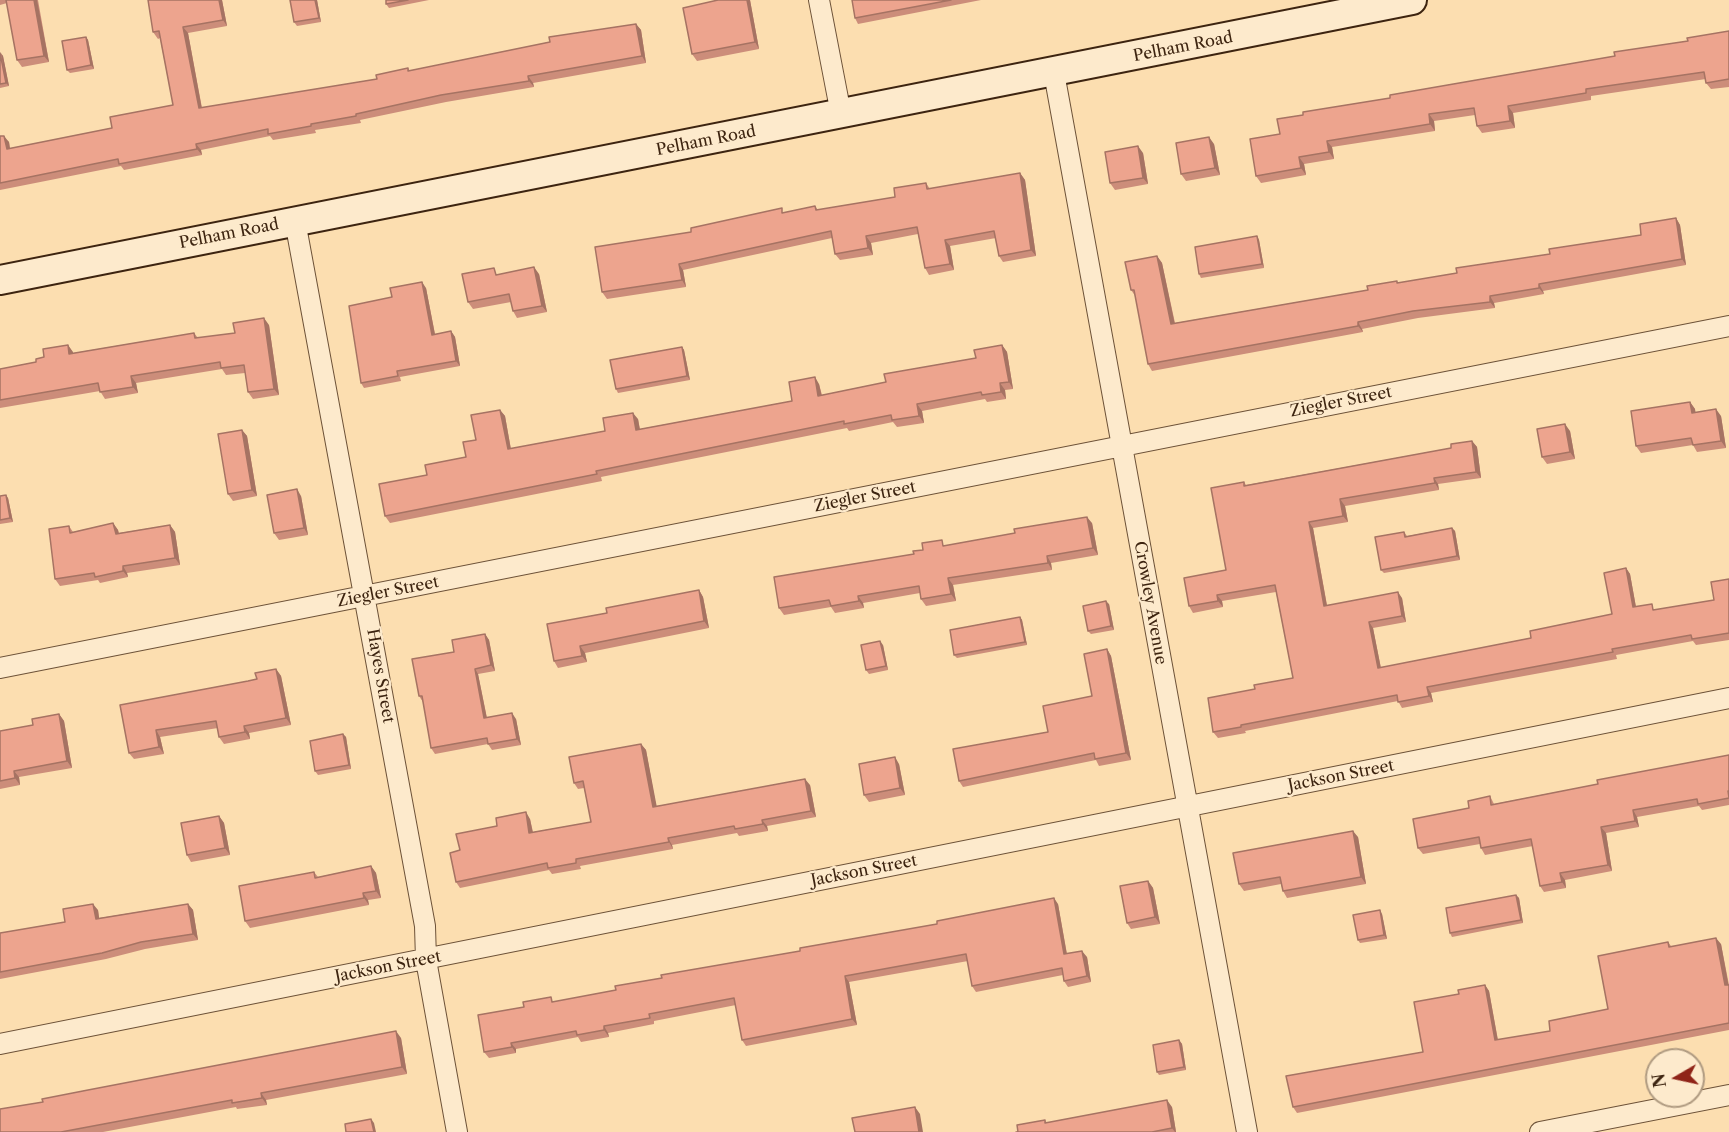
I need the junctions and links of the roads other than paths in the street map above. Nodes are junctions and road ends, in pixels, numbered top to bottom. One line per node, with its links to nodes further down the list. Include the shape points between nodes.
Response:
1 (819, 0): 4 (street)
2 (1412, 0): 3 (main road, Pelham Road)
3 (1054, 73): 4 (main road, Pelham Road); 8 (street, Crowley Avenue)
4 (841, 114): 5 (main road, Pelham Road)
5 (295, 221): 6 (main road, Pelham Road); 9 (street, Hayes Street)
6 (0, 280)
7 (1729, 326): 8 (street, Ziegler Street)
8 (1122, 446): 9 (street, Ziegler Street); 12 (street, Crowley Avenue)
9 (366, 596): 10 (street, Ziegler Street); 13 (street, Hayes Street, via 425,926)
10 (0, 668)
11 (1729, 698): 12 (street, Jackson Street)
12 (1186, 806): 13 (street, Jackson Street); 17 (street, Crowley Avenue)
13 (426, 960): 14 (street, Jackson Street); 16 (street, Hayes Street)
14 (0, 1044)
15 (1729, 1095): 18 (street)
16 (456, 1132)
17 (1247, 1132)
18 (1540, 1132)

